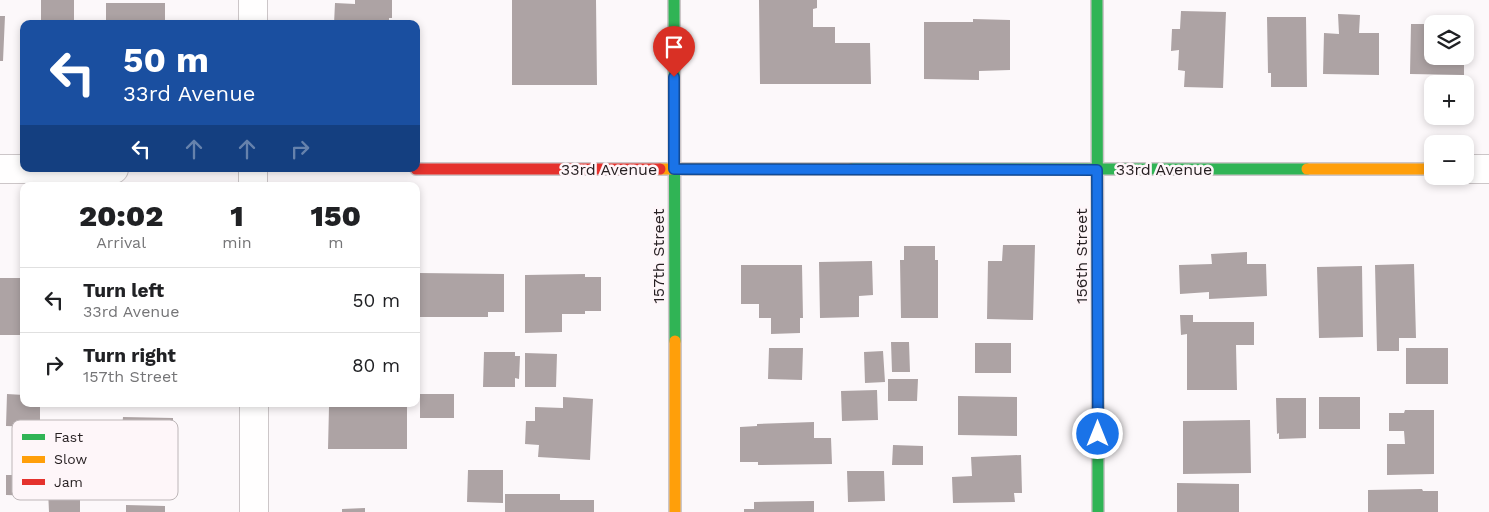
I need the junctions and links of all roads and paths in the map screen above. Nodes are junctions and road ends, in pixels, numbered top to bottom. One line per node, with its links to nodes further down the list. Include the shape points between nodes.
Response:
1 (253, 0): 4 (street)
2 (674, 0): 8 (street, 157th Street)
3 (1097, 0): 11 (street, 156th Street)
4 (253, 20)
5 (0, 169): 6 (street)
6 (20, 169)
7 (420, 169): 8 (street, 33rd Avenue)
8 (674, 169): 11 (street, 33rd Avenue); 15 (street, 157th Street)
9 (1424, 169): 11 (street, 33rd Avenue)
10 (1474, 169): 12 (street)
11 (1097, 170): 16 (street, 156th Street)
12 (1489, 170)
13 (254, 407): 14 (street)
14 (254, 512)
15 (675, 512)
16 (1098, 512)

